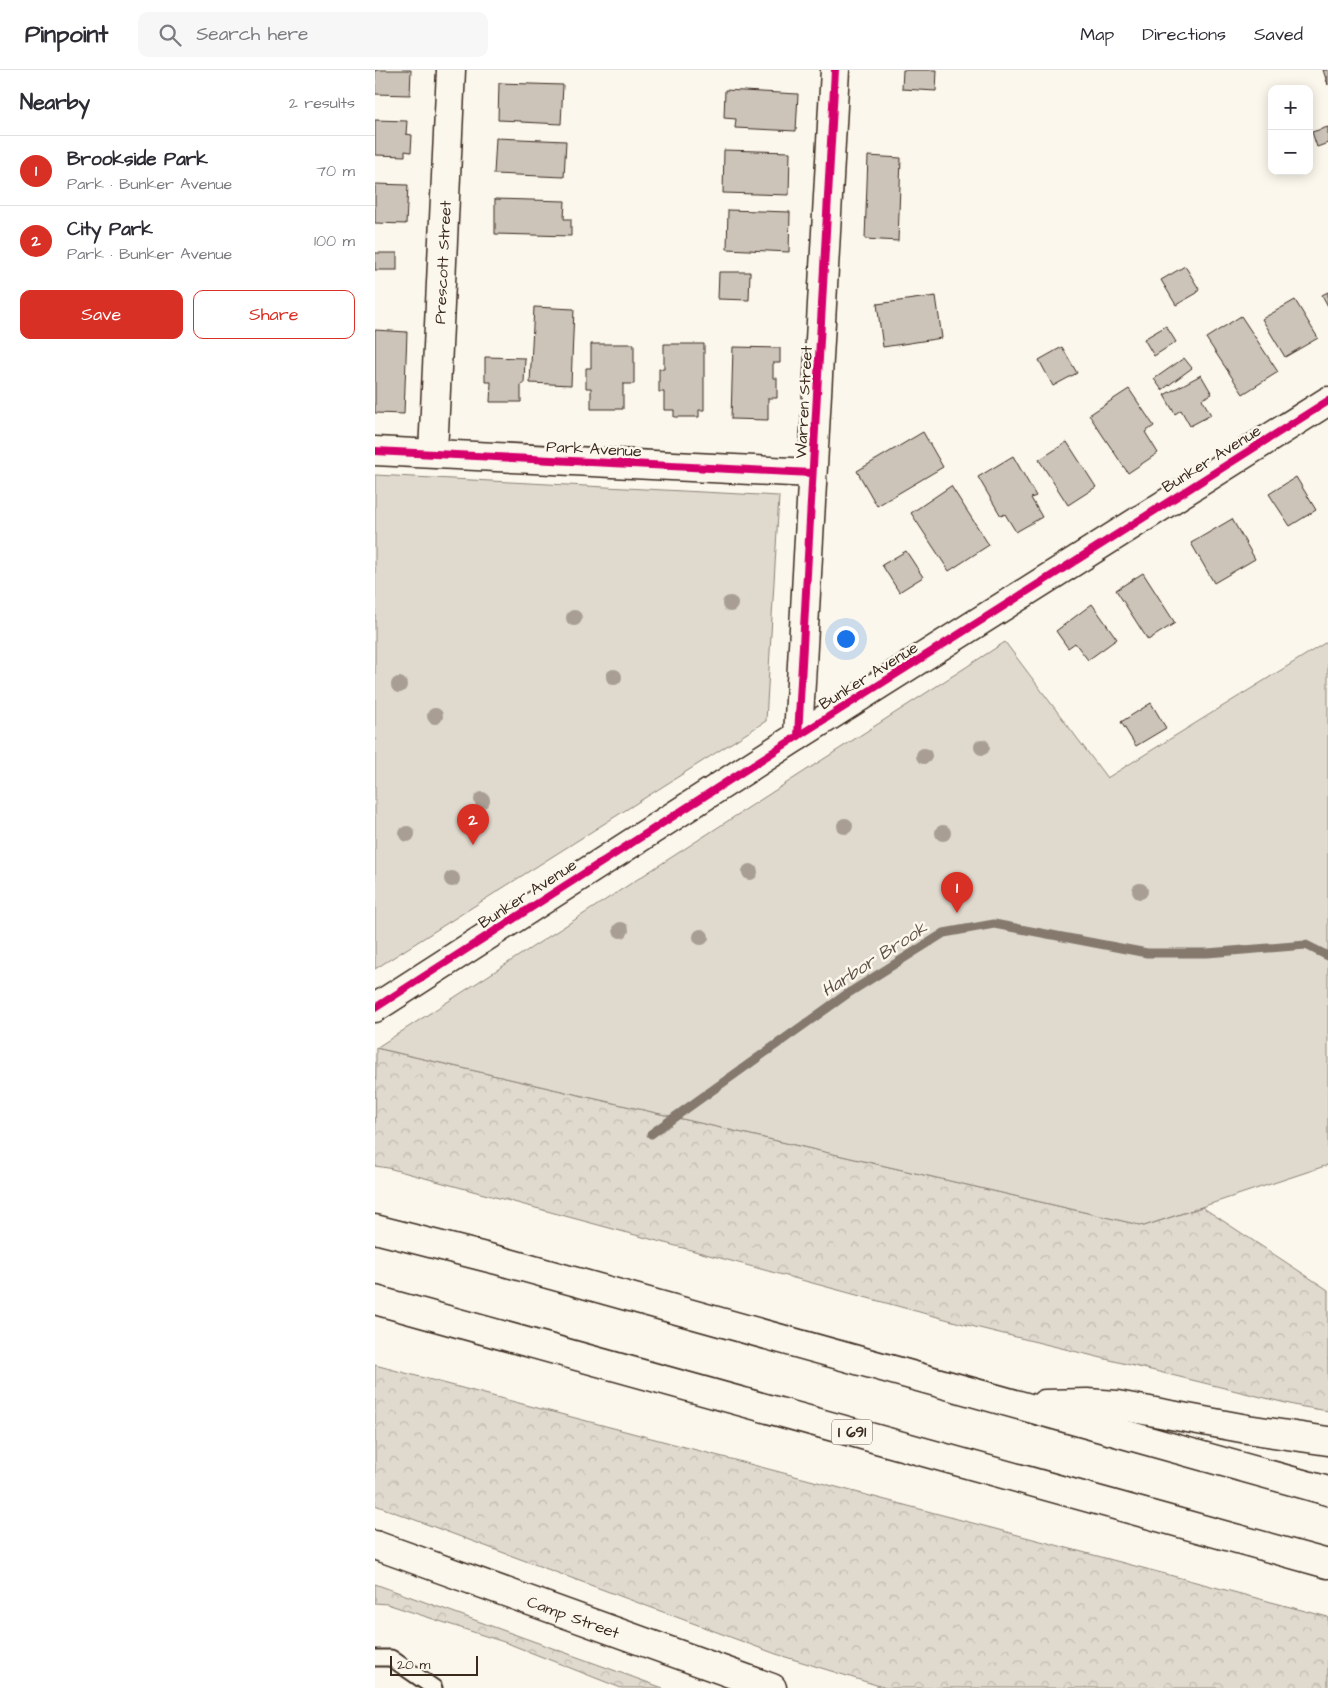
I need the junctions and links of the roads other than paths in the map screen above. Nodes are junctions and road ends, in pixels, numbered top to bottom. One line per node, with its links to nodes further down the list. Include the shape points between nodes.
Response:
1 (451, 70): 5 (main road, Prescott Street)
2 (835, 70): 6 (main road, Warren Street)
3 (1328, 401): 7 (main road, Bunker Avenue)
4 (375, 450): 5 (main road, Park Avenue)
5 (433, 454): 6 (main road, Park Avenue)
6 (812, 473): 7 (main road, Warren Street)
7 (798, 736): 8 (main road, Bunker Avenue)
8 (375, 1008)
9 (375, 1229): 11 (main road)
10 (375, 1300): 15 (main road, I 691)
11 (1020, 1405): 12 (main road, via 1087,1402 1117,1405); 13 (main road)
12 (1328, 1441)
13 (1328, 1490)
14 (375, 1545): 18 (main road, Camp Street)
15 (1328, 1564)
16 (375, 1658): 17 (lane, via 391,1658)
17 (434, 1688)
18 (772, 1688)

